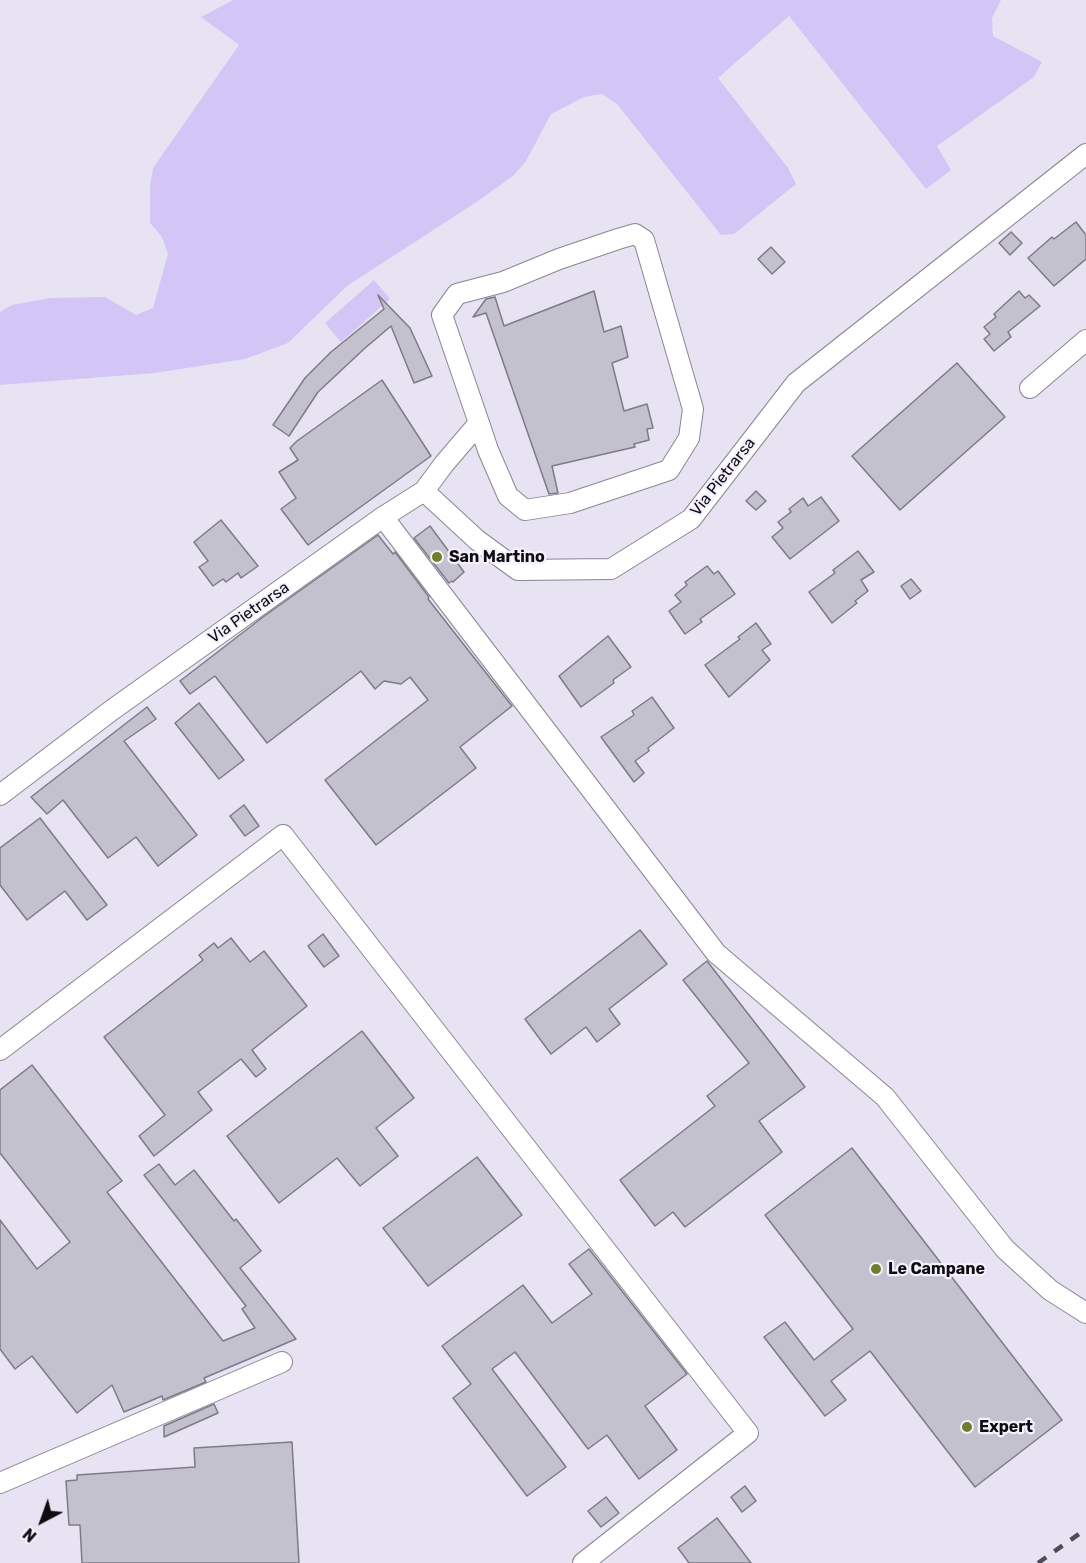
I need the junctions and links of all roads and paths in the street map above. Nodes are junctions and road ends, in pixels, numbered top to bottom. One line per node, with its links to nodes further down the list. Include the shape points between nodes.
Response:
1 (1086, 154): 5 (street, Via Pietrarsa, via 796,383 692,519 611,569 518,570 477,540)
2 (1086, 340): 3 (street)
3 (1030, 388)
4 (479, 423): 4 (street, via 442,315 458,294 503,282 635,234 644,240 693,410 689,438 669,470 570,503 525,510 508,496); 5 (street)
5 (424, 491): 6 (street, Via Pietrarsa)
6 (383, 518): 7 (street, Via Pietrarsa, via 112,710); 9 (street, via 716,953 885,1097 1005,1249 1050,1290)
7 (0, 795)
8 (0, 1050): 12 (street, via 283,835 748,1433)
9 (1086, 1313)
10 (282, 1362): 11 (street)
11 (0, 1483)
12 (583, 1563)

